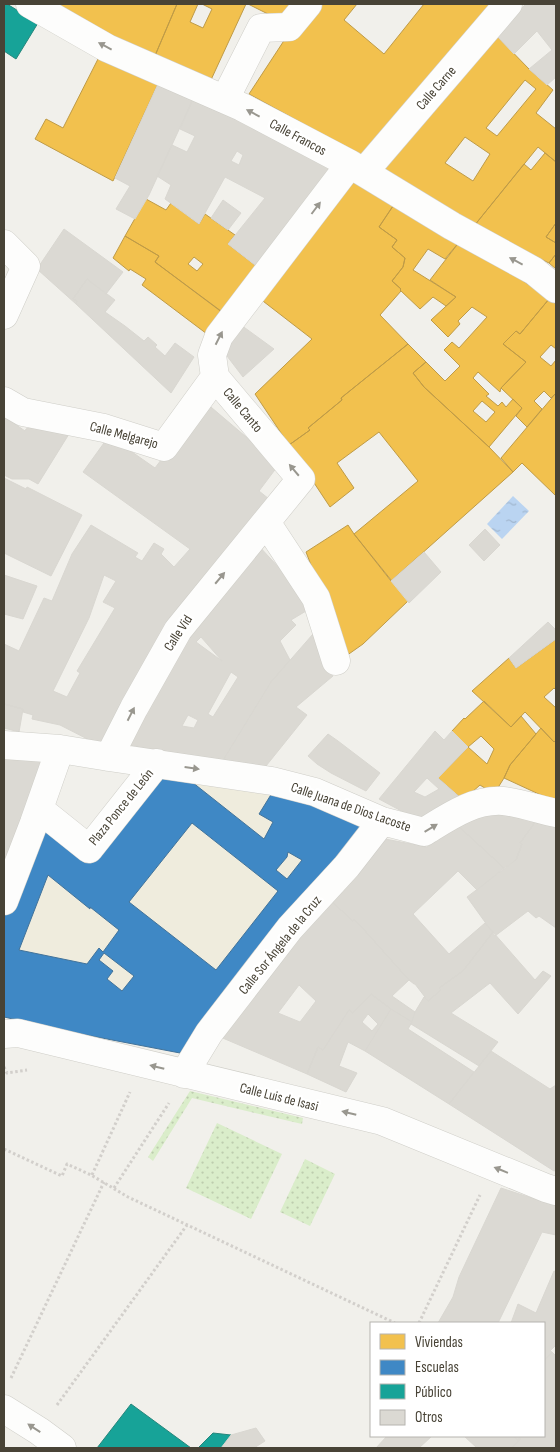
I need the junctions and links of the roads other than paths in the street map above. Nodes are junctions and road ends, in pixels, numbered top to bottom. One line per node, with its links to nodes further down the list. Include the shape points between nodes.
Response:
1 (30, 4): 4 (street, Calle Francos, one-way to 1, via 107,48)
2 (308, 4): 4 (street, via 289,26 261,28)
3 (508, 4): 5 (street, Calle Carne)
4 (225, 99): 5 (street, Calle Francos, one-way to 4)
5 (357, 168): 7 (street, Calle Francos, one-way to 5, via 534,271); 9 (street, Calle Canto, one-way to 5, via 212,355 219,336)
6 (4, 244): 8 (street, via 26,266)
7 (556, 289)
8 (4, 315)
9 (216, 378): 10 (street, Calle Melgarejo, via 164,447 104,428 23,412); 11 (street, Calle Canto, one-way to 9, via 301,479)
10 (4, 400)
11 (266, 522): 12 (street, via 316,598); 15 (street, Calle Vid, one-way to 11, via 178,630)
12 (336, 661)
13 (4, 745): 14 (street, Calle Juana de Dios Lacoste)
14 (60, 749): 15 (street, Calle Juana de Dios Lacoste); 17 (street)
15 (109, 757): 16 (street, Calle Juana de Dios Lacoste)
16 (157, 763): 17 (street, Plaza Ponce de León, via 88,849); 19 (street, Calle Juana de Dios Lacoste, one-way to 19, via 272,781 315,792)
17 (39, 809): 20 (street)
18 (556, 813): 19 (street, Calle Juana de Dios Lacoste, one-way to 18, via 424,832 451,815 482,802 504,801)
19 (382, 821): 22 (street, Calle Sor Ángela de la Cruz, via 347,866 290,928 209,1033)
20 (4, 901)
21 (4, 1034): 22 (street, Calle Luis de Isasi, one-way to 21, via 18,1033)
22 (184, 1074): 23 (street, Calle Luis de Isasi, one-way to 22, via 382,1121)
23 (551, 1190)
24 (4, 1409): 25 (street, one-way to 24)
25 (62, 1448)

